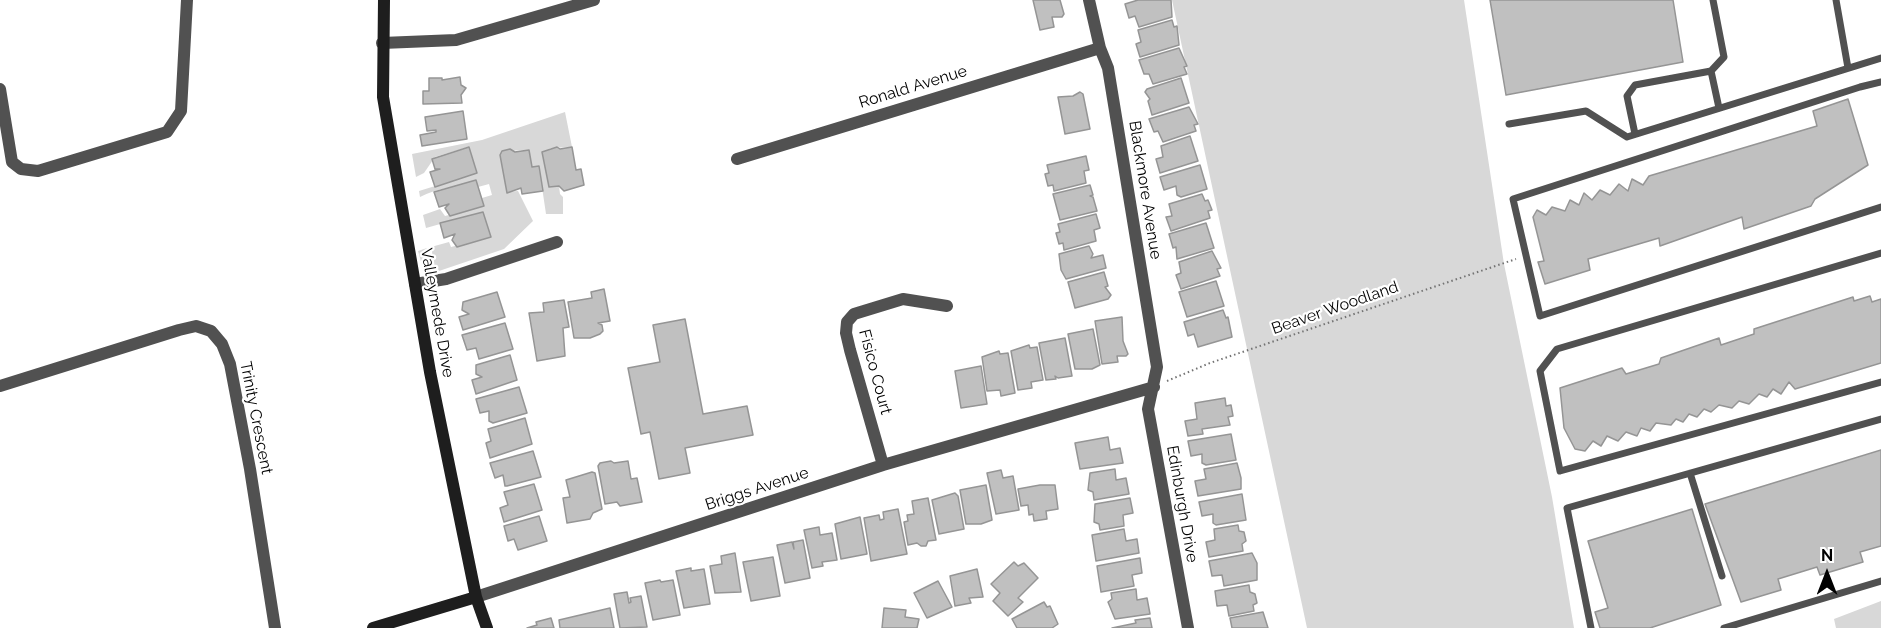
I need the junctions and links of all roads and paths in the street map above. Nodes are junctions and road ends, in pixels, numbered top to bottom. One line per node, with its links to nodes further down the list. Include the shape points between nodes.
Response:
1 (187, 0): 13 (street, via 181,111 167,132 58,167 27,171 12,162)
2 (384, 0): 7 (street, Valleymede Drive)
3 (594, 0): 7 (street, via 456,40)
4 (1089, 0): 8 (street, Blackmore Avenue)
5 (1713, 0): 11 (lane, via 1724,57)
6 (1836, 0): 10 (lane)
7 (382, 43): 22 (street, Valleymede Drive, via 383,97)
8 (1100, 48): 17 (street, Ronald Avenue); 26 (street, Blackmore Avenue, via 1108,68 1157,367)
9 (1881, 58): 10 (lane)
10 (1848, 68): 14 (lane)
11 (1711, 71): 14 (lane); 16 (lane, via 1635,85 1627,96)
12 (1881, 82): 21 (lane, via 1513,199)
13 (0, 89)
14 (1719, 108): 16 (lane)
15 (1509, 124): 16 (lane, via 1586,111 1627,136)
16 (1635, 134)
17 (736, 159)
18 (1881, 207): 21 (lane, via 1540,316)
19 (557, 242): 22 (street, via 446,279)
20 (1881, 253): 24 (lane, via 1557,349 1539,371 1560,471)
21 (1525, 256): 26 (path, Beaver Woodland, via 1210,363)
22 (415, 284): 32 (street, Valleymede Drive)
23 (948, 306): 28 (street, Fisico Court, via 903,298 854,314 847,322 850,350)
24 (1881, 381)
25 (0, 386): 33 (street, Trinity Crescent, via 179,330 196,326 212,331 230,364)
26 (1154, 387): 28 (street, Briggs Avenue); 36 (street, Edinburgh Drive, via 1148,409)
27 (1881, 419): 29 (lane)
28 (883, 465): 32 (street, Briggs Avenue)
29 (1690, 473): 30 (lane); 37 (lane, via 1567,508)
30 (1722, 576)
31 (1881, 580): 38 (lane)
32 (476, 597): 34 (street, Briggs Avenue); 35 (street, Valleymede Drive)
33 (275, 628)
34 (372, 628)
35 (487, 628)
36 (1188, 628)
37 (1591, 628)
38 (1724, 628)

